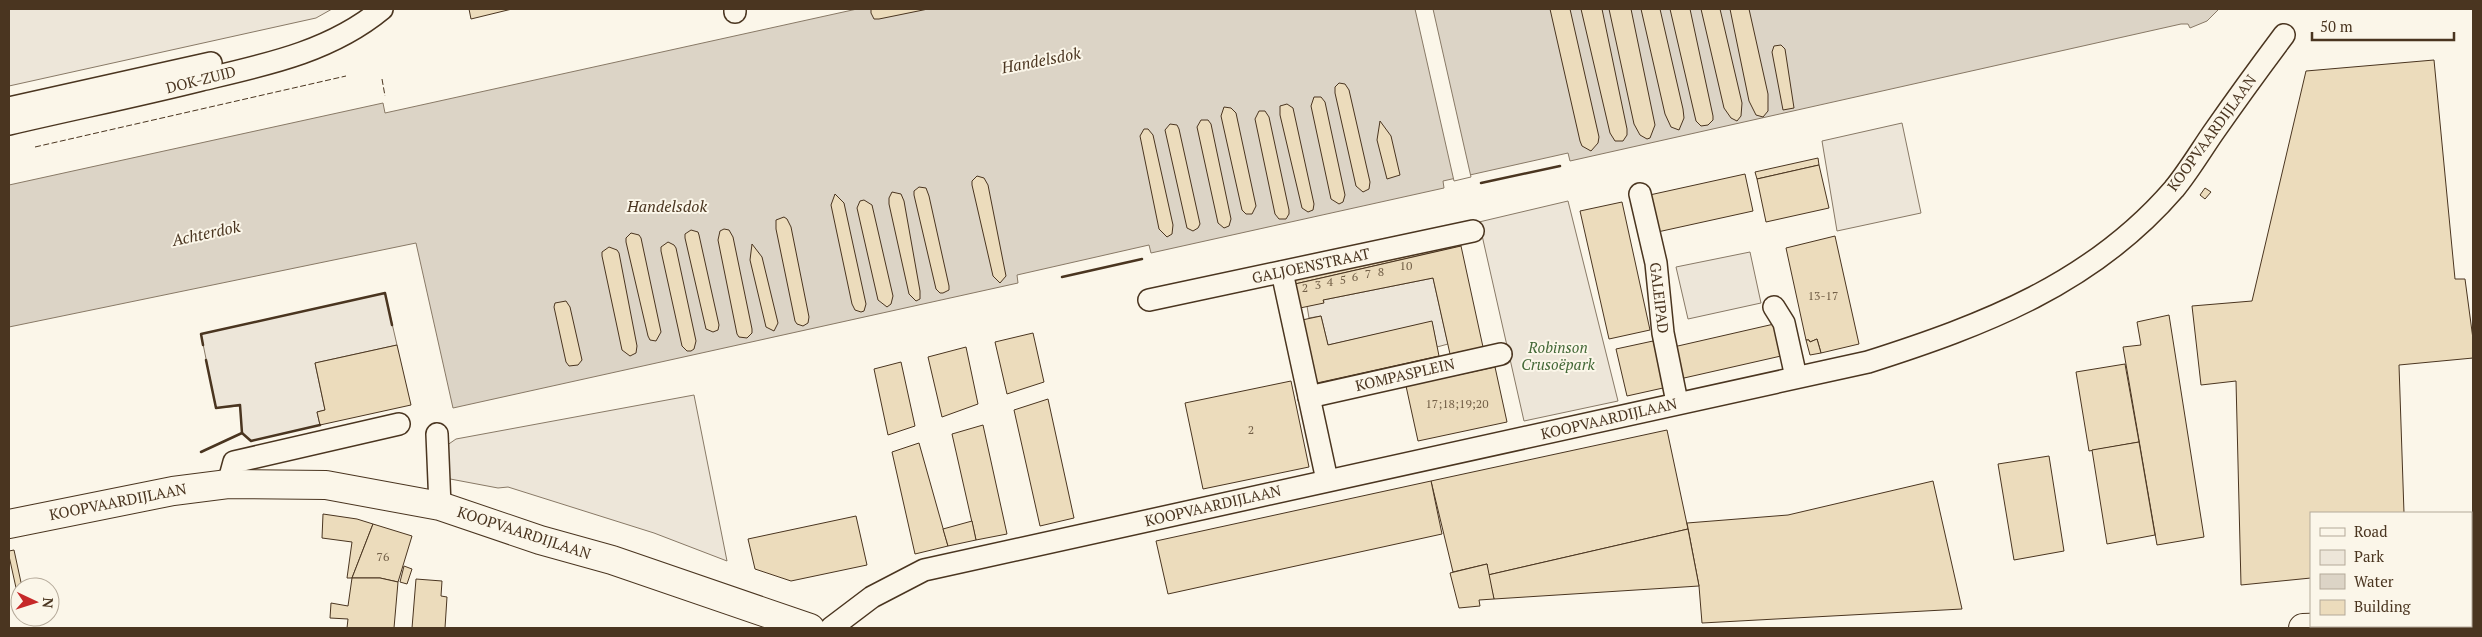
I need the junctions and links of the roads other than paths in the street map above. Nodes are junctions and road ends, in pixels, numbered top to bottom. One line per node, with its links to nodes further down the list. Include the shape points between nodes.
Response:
1 (360, 9): 4 (street, DOK-ZUID, via 330,30 288,44)
2 (382, 9): 5 (street, DOK-ZUID, via 351,32 306,52 174,87)
3 (2284, 35): 12 (street, KOOPVAARDIJLAAN, via 2174,189 2102,256 2049,290 1991,319 1868,362)
4 (9, 108)
5 (9, 124)
6 (1640, 194): 14 (street, GALEIPAD, via 1656,263 1663,334)
7 (1474, 231): 8 (street, GALJOENSTRAAT)
8 (1282, 272): 9 (street, GALJOENSTRAAT); 13 (street)
9 (1149, 300)
10 (1774, 307): 12 (street, via 1784,323)
11 (1501, 354): 13 (street, KOMPASPLEIN)
12 (1796, 377): 14 (street, KOOPVAARDIJLAAN)
13 (1309, 397): 17 (street)
14 (1677, 402): 17 (street, KOOPVAARDIJLAAN)
15 (399, 424): 18 (street, via 234,462)
16 (437, 434): 19 (street)
17 (1328, 480): 23 (street, KOOPVAARDIJLAAN, via 924,570 872,597)
18 (228, 484): 19 (main road, KOOPVAARDIJLAAN, via 326,485); 20 (main road, KOOPVAARDIJLAAN, via 173,490)
19 (440, 506): 22 (main road, KOOPVAARDIJLAAN, via 612,560)
20 (9, 524)
21 (2332, 627): 24 (main road)
22 (810, 628)
23 (831, 628)
24 (2303, 628)

